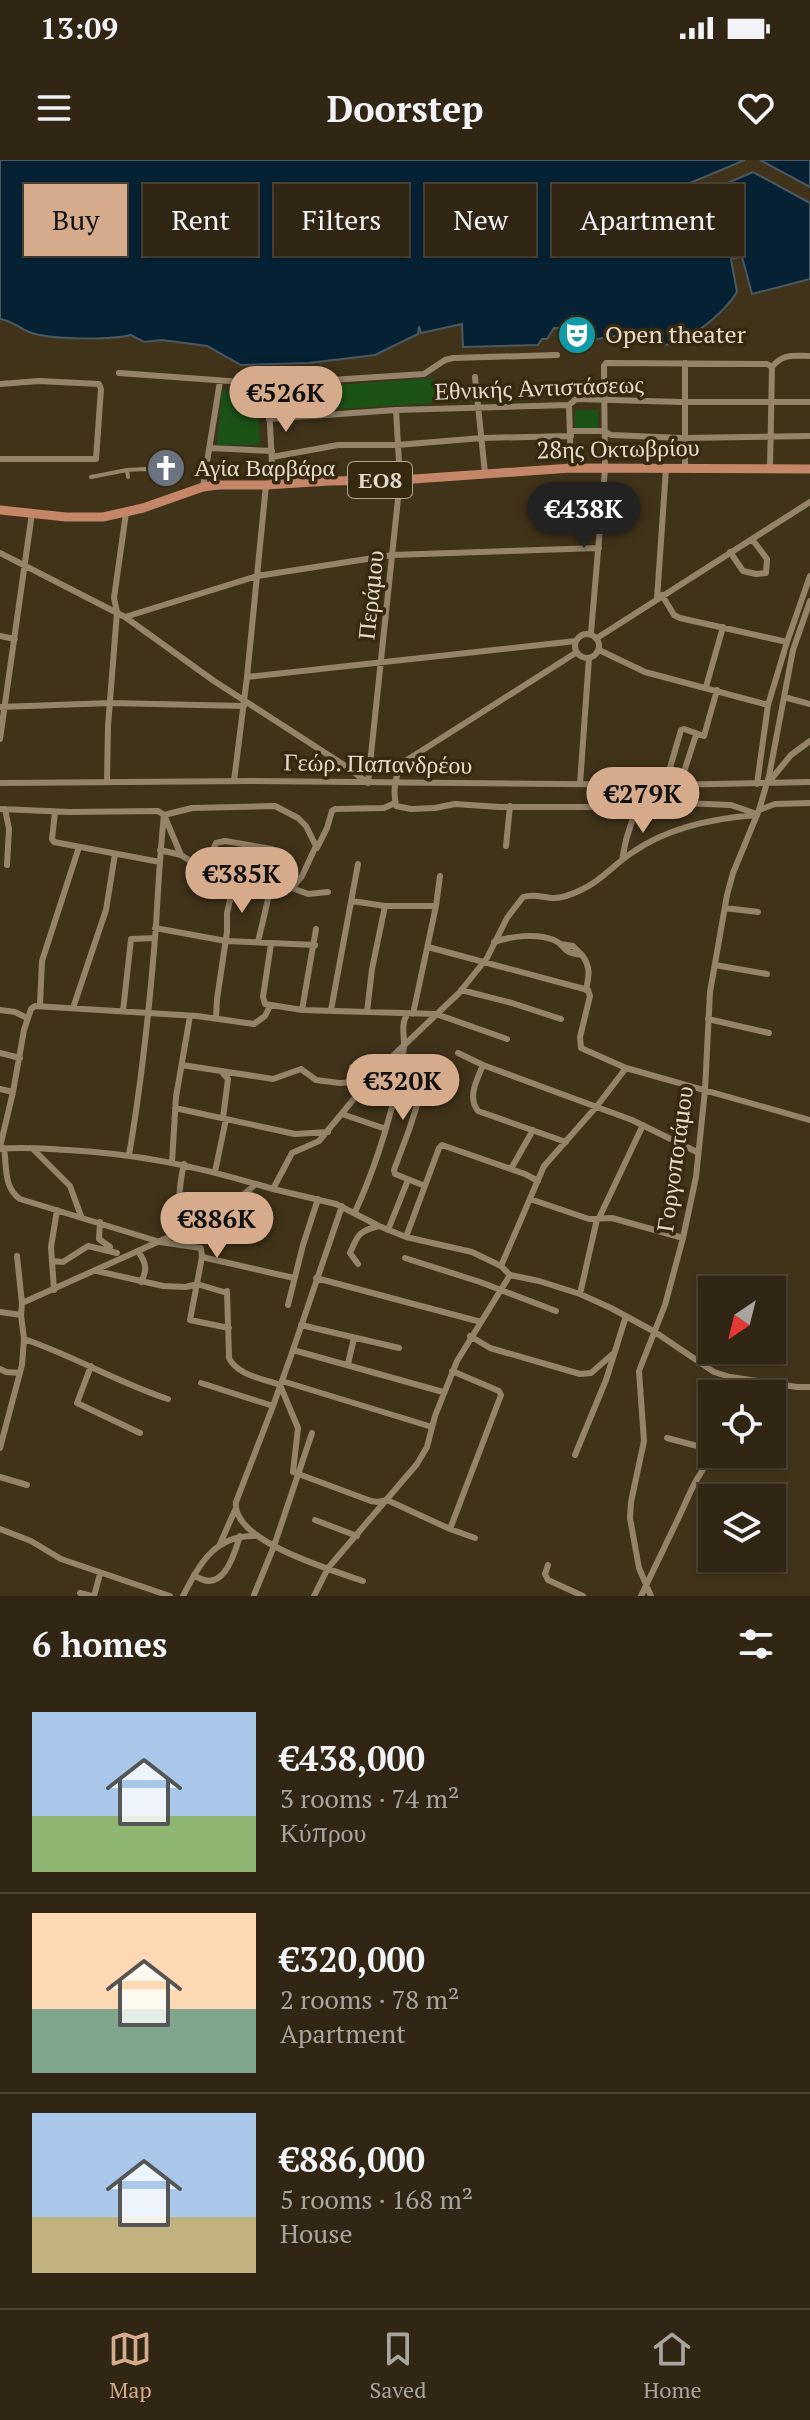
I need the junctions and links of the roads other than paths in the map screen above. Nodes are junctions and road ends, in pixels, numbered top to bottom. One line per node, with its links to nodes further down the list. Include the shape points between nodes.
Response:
1 (557, 355): 9 (street, via 453,358 424,374)
2 (810, 356): 4 (street, via 786,355)
3 (685, 363): 4 (street); 10 (street, via 606,363); 12 (street)
4 (772, 367): 11 (street)
5 (119, 373): 7 (street)
6 (475, 377): 15 (street)
7 (220, 381): 9 (street); 25 (street)
8 (0, 384): 27 (street, via 39,381 99,384 101,389 96,459)
9 (268, 384): 17 (street)
10 (603, 400): 12 (street, Εθνικής Αντιστάσεως); 14 (street, Εθνικής Αντιστάσεως, via 576,399); 18 (street)
11 (771, 401): 12 (street, Εθνικής Αντιστάσεως); 13 (street, Εθνικής Αντιστάσεως); 21 (street)
12 (685, 402): 23 (street)
13 (810, 402)
14 (569, 405): 15 (street, Εθνικής Αντιστάσεως); 19 (street)
15 (478, 409): 16 (street, Εθνικής Αντιστάσεως); 22 (street)
16 (396, 410): 17 (street, Εθνικής Αντιστάσεως); 24 (street, Περάμου)
17 (269, 419): 26 (street)
18 (604, 431): 19 (street); 23 (street); 31 (street)
19 (570, 433): 22 (street); 28 (street)
20 (810, 436): 21 (street)
21 (771, 437): 23 (street); 30 (street)
22 (482, 438): 24 (street); 36 (street)
23 (685, 438): 29 (street)
24 (397, 445): 26 (street, via 338,445); 39 (street, Περάμου)
25 (210, 448): 26 (street); 41 (street)
26 (272, 454): 40 (street)
27 (0, 459)
28 (571, 468): 31 (main road, 28ης Οκτωβρίου / ΕΟ8); 36 (main road, 28ης Οκτωβρίου / ΕΟ8)
29 (685, 468): 30 (main road, 28ης Οκτωβρίου / ΕΟ8); 32 (main road, 28ης Οκτωβρίου / ΕΟ8)
30 (770, 468): 33 (main road, 28ης Οκτωβρίου / ΕΟ8)
31 (605, 469): 32 (main road, 28ης Οκτωβρίου / ΕΟ8); 47 (street)
32 (666, 469): 54 (street)
33 (810, 469)
34 (127, 470): 35 (street); 37 (street); 38 (street)
35 (168, 473)
36 (485, 473): 39 (main road, 28ης Οκτωβρίου / ΕΟ8)
37 (91, 477)
38 (128, 477)
39 (400, 480): 40 (main road, 28ης Οκτωβρίου / ΕΟ8); 50 (street, Περάμου)
40 (270, 485): 41 (main road, 28ης Οκτωβρίου / ΕΟ8); 52 (street)
41 (203, 487): 45 (main road, 28ης Οκτωβρίου / ΕΟ8)
42 (810, 502): 46 (street)
43 (0, 510): 44 (main road, 28ης Οκτωβρίου / ΕΟ8)
44 (32, 513): 45 (main road, 28ης Οκτωβρίου / ΕΟ8, via 87,518); 51 (street)
45 (126, 513): 56 (street, via 114,598)
46 (752, 539): 48 (street); 48 (street, via 767,559 766,573 743,571)
47 (599, 548): 50 (street); 60 (street)
48 (730, 552): 54 (street)
49 (0, 553): 51 (street)
50 (393, 555): 52 (street); 67 (street, Περάμου)
51 (25, 564): 56 (street); 61 (street)
52 (257, 576): 57 (street); 68 (street)
53 (810, 576): 55 (street)
54 (660, 597): 58 (street, via 674,615); 60 (street)
55 (807, 600): 63 (street); 71 (street, Γοργοποτάμου)
56 (117, 612): 57 (street); 72 (street)
57 (125, 617): 73 (street)
58 (723, 627): 63 (street); 69 (street)
59 (0, 636): 61 (street)
60 (594, 636): 62 (street, via 582,634); 64 (street)
61 (15, 639): 76 (street)
62 (576, 641): 65 (street); 67 (street)
63 (787, 642): 75 (street)
64 (599, 650): 66 (street); 69 (street, via 645,672)
65 (577, 652): 66 (street); 85 (street, via 407,760)
66 (589, 658): 86 (street)
67 (382, 661): 68 (street); 84 (street, Περάμου)
68 (247, 677): 73 (street)
69 (706, 687): 70 (street)
70 (717, 690): 75 (street); 77 (street, via 705,734)
71 (784, 697): 74 (street); 89 (street, Γοργοποτάμου)
72 (111, 703): 73 (street); 76 (street); 81 (street)
73 (244, 703): 80 (street); 84 (street)
74 (810, 704)
75 (768, 705): 88 (street)
76 (2, 707): 78 (street)
77 (696, 735): 87 (street); 90 (street, via 681,730)
78 (0, 739)
79 (810, 741): 89 (street, via 796,749)
80 (234, 781): 81 (street, Γεώρ. Παπανδρέου); 84 (street, Γεώρ. Παπανδρέου)
81 (107, 782): 83 (street, Γεώρ. Παπανδρέου)
82 (810, 782): 89 (street, Γεώρ. Παπανδρέου)
83 (0, 783)
84 (368, 783): 85 (street, Γεώρ. Παπανδρέου)
85 (394, 784): 86 (street, Γεώρ. Παπανδρέου); 91 (street)
86 (580, 784): 90 (street, Γεώρ. Παπανδρέου)
87 (680, 784): 88 (street, Γεώρ. Παπανδρέου); 90 (street, Γεώρ. Παπανδρέου)
88 (757, 784): 89 (street, Γεώρ. Παπανδρέου)
89 (766, 784): 97 (street, Γοργοποτάμου)
90 (665, 785)
91 (395, 803): 94 (street, via 411,809); 102 (street, via 335,809)
92 (810, 803): 97 (street, via 775,804)
93 (637, 805): 94 (street); 97 (street, via 720,804); 105 (street)
94 (510, 806): 99 (street)
95 (2, 809): 96 (street); 108 (street, via 9,829)
96 (55, 812): 98 (street); 100 (street, via 52,839)
97 (758, 813): 105 (street, via 688,826); 118 (street, Γοργοποτάμου)
98 (164, 815): 101 (street); 102 (street, via 192,808 275,806 306,826); 104 (street)
99 (506, 846)
100 (79, 847): 103 (street); 134 (street, via 42,961)
101 (160, 850): 104 (street); 106 (street)
102 (316, 851): 113 (street)
103 (115, 854): 106 (street); 136 (street, via 106,910)
104 (181, 855): 109 (street)
105 (622, 860): 125 (street, via 602,879 574,893 523,897)
106 (160, 862): 120 (street)
107 (358, 864): 115 (street)
108 (7, 865)
109 (208, 872): 111 (street, via 216,843 269,848 274,852); 112 (street)
110 (440, 876): 117 (street)
111 (270, 884): 112 (street); 113 (street); 124 (street)
112 (233, 887): 123 (street)
113 (292, 888): 114 (street, via 308,894)
114 (328, 892)
115 (352, 901): 116 (street); 139 (street)
116 (385, 906): 117 (street); 141 (street)
117 (436, 906): 128 (street)
118 (725, 908): 119 (street); 130 (street, Γοργοποτάμου)
119 (758, 912)
120 (155, 928): 122 (street); 123 (street)
121 (316, 929): 127 (street)
122 (155, 938): 140 (street, via 131,939); 142 (street)
123 (226, 941): 124 (street); 147 (street)
124 (258, 942): 126 (street)
125 (494, 942): 129 (street); 133 (street, via 526,936 552,939 567,953 582,955 589,965)
126 (271, 944): 127 (street); 135 (street, via 263,997)
127 (315, 945): 138 (street)
128 (428, 947): 129 (street); 143 (street)
129 (483, 962): 132 (street); 133 (street)
130 (715, 965): 131 (street); 149 (street, Γοργοποτάμου)
131 (767, 974)
132 (461, 990): 144 (street); 148 (street)
133 (586, 990): 160 (street, via 590,996 581,1048)
134 (40, 1004): 136 (street); 146 (street)
135 (270, 1006): 138 (street); 147 (street, via 254,1024)
136 (73, 1008): 140 (street)
137 (0, 1010): 146 (street)
138 (302, 1010): 139 (street)
139 (331, 1010): 141 (street)
140 (123, 1011): 142 (street)
141 (367, 1012): 143 (street)
142 (147, 1013): 145 (street); 187 (street)
143 (410, 1014): 144 (street); 152 (street, via 403,1023)
144 (436, 1014): 151 (street); 152 (street)
145 (190, 1016): 147 (street); 156 (street)
146 (27, 1018): 155 (street)
147 (216, 1018)
148 (561, 1019)
149 (708, 1019): 150 (street); 170 (street, Γοργοποτάμου)
150 (769, 1033)
151 (507, 1039)
152 (404, 1044): 162 (street); 164 (street)
153 (0, 1053): 155 (street)
154 (458, 1053): 157 (street)
155 (20, 1058): 171 (street)
156 (182, 1065): 161 (street); 173 (street)
157 (483, 1065): 172 (street); 179 (street, via 474,1106)
158 (352, 1067): 159 (street)
159 (361, 1068): 162 (street); 166 (street)
160 (626, 1068): 170 (street); 172 (street)
161 (221, 1071): 166 (street, via 273,1079 301,1069 316,1080); 175 (street, via 228,1079)
162 (377, 1071): 165 (street); 169 (street)
163 (427, 1074): 167 (street)
164 (399, 1079): 167 (street); 169 (street)
165 (369, 1081): 166 (street); 174 (street)
166 (345, 1082)
167 (425, 1083): 192 (street, via 394,1170)
168 (0, 1089): 171 (street)
169 (396, 1089): 178 (street)
170 (705, 1090): 176 (street); 185 (street, Γοργοποτάμου)
171 (13, 1092): 183 (street)
172 (597, 1106): 177 (street); 182 (street)
173 (175, 1108): 175 (street); 188 (street)
174 (342, 1114): 178 (street); 180 (street)
175 (224, 1119): 181 (street); 191 (street)
176 (810, 1120)
177 (643, 1125): 185 (street); 204 (street)
178 (386, 1129): 201 (street)
179 (533, 1130): 182 (street); 190 (street)
180 (328, 1132): 181 (street); 186 (street)
181 (295, 1134): 186 (street)
182 (566, 1142): 193 (street)
183 (1, 1148): 184 (street); 200 (street, via 14,1195)
184 (32, 1148): 187 (street); 202 (street, via 70,1186)
185 (697, 1152): 210 (street, Γοργοποτάμου)
186 (292, 1153): 196 (street)
187 (129, 1155): 188 (street)
188 (172, 1162): 189 (street)
189 (184, 1164): 191 (street); 211 (street, via 174,1227)
190 (511, 1169): 193 (street); 195 (street, via 442,1145)
191 (215, 1172): 194 (street)
192 (408, 1180): 195 (street); 207 (street)
193 (538, 1181): 198 (street)
194 (256, 1184): 196 (street); 211 (street, via 224,1211)
195 (425, 1186): 209 (street)
196 (273, 1189): 197 (street)
197 (318, 1199): 199 (street); 222 (street)
198 (530, 1199): 204 (street); 219 (street)
199 (342, 1206): 201 (street); 223 (street)
200 (57, 1210): 202 (street); 217 (street)
201 (355, 1212): 203 (street)
202 (81, 1216): 205 (street)
203 (362, 1216): 206 (street); 208 (street)
204 (598, 1219): 210 (street, via 612,1218); 228 (street)
205 (100, 1222): 211 (street); 214 (street, via 99,1239)
206 (379, 1226): 207 (street); 208 (street)
207 (388, 1230): 209 (street)
208 (361, 1232): 218 (street, via 350,1253)
209 (406, 1237): 219 (street, via 472,1252)
210 (683, 1238): 238 (street, Γοργοποτάμου)
211 (164, 1240): 212 (street); 215 (street, via 198,1247)
212 (138, 1251): 214 (street); 224 (street, via 146,1263)
213 (17, 1256): 229 (street)
214 (118, 1256): 217 (street, via 88,1246 63,1262); 220 (street)
215 (202, 1257): 222 (street); 225 (street)
216 (405, 1258): 227 (street)
217 (52, 1261): 226 (street)
218 (358, 1264)
219 (501, 1266): 221 (street)
220 (97, 1271): 224 (street); 226 (street)
221 (510, 1275): 227 (street); 228 (street)
222 (294, 1278): 230 (street)
223 (316, 1278): 235 (street); 236 (street)
224 (141, 1282): 225 (street)
225 (197, 1284): 237 (street, via 227,1292); 237 (street, via 190,1320)
226 (54, 1290): 229 (street)
227 (501, 1291): 231 (street); 235 (street)
228 (580, 1294): 234 (street)
229 (22, 1303): 233 (street)
230 (288, 1305)
231 (556, 1311)
232 (0, 1312): 233 (street)
233 (21, 1315): 241 (street)
234 (626, 1316): 238 (street); 244 (street)
235 (481, 1322): 239 (street)
236 (301, 1325): 240 (street); 243 (street)
237 (229, 1328): 252 (street, via 232,1365)
238 (655, 1332): 250 (street, via 714,1372); 285 (street, Γοργοποτάμου, via 639,1371 644,1441 630,1510)
239 (470, 1336): 244 (street, via 490,1348 580,1374 591,1373); 248 (street)
240 (354, 1338): 242 (street); 245 (street)
241 (24, 1339): 246 (street); 249 (street)
242 (399, 1348)
243 (293, 1350): 245 (street); 252 (street)
244 (614, 1353): 264 (street)
245 (348, 1364): 255 (street)
246 (91, 1366): 256 (street); 259 (street, via 77,1403)
247 (0, 1369): 249 (street)
248 (452, 1371): 255 (street); 273 (street, via 501,1395)
249 (20, 1373): 263 (street)
250 (754, 1380)
251 (201, 1383): 257 (street)
252 (281, 1383): 257 (street); 258 (street); 266 (street, via 298,1428 292,1469)
253 (786, 1385): 254 (street)
254 (810, 1388)
255 (443, 1392): 258 (street)
256 (168, 1399)
257 (273, 1406): 270 (street)
258 (432, 1427): 269 (street, via 417,1464)
259 (140, 1433)
260 (312, 1433): 266 (street)
261 (667, 1438): 262 (street)
262 (698, 1447)
263 (0, 1448)
264 (575, 1455)
265 (703, 1468): 285 (street)
266 (297, 1475): 269 (street, via 371,1501); 278 (street)
267 (0, 1477): 268 (street)
268 (27, 1485)
269 (387, 1500): 273 (street); 276 (street)
270 (236, 1509): 275 (street); 279 (street)
271 (315, 1520): 276 (street)
272 (0, 1529): 282 (street)
273 (450, 1529): 277 (street)
274 (240, 1536): 275 (street); 279 (street); 283 (street, via 220,1583 203,1583)
275 (255, 1536): 278 (street)
276 (357, 1536): 281 (street)
277 (475, 1538)
278 (274, 1546): 281 (street); 287 (street)
279 (218, 1547): 283 (street)
280 (548, 1565): 292 (street, via 548,1580)
281 (328, 1568): 284 (street); 291 (street)
282 (100, 1574): 288 (street); 289 (street)
283 (194, 1575): 290 (street)
284 (363, 1581)
285 (646, 1586): 293 (street); 294 (street, Γοργοποτάμου)
286 (80, 1593): 288 (street)
287 (254, 1595)
288 (93, 1596)
289 (170, 1596)
290 (183, 1596)
291 (314, 1596)
292 (583, 1596)
293 (641, 1596)
294 (651, 1596)

